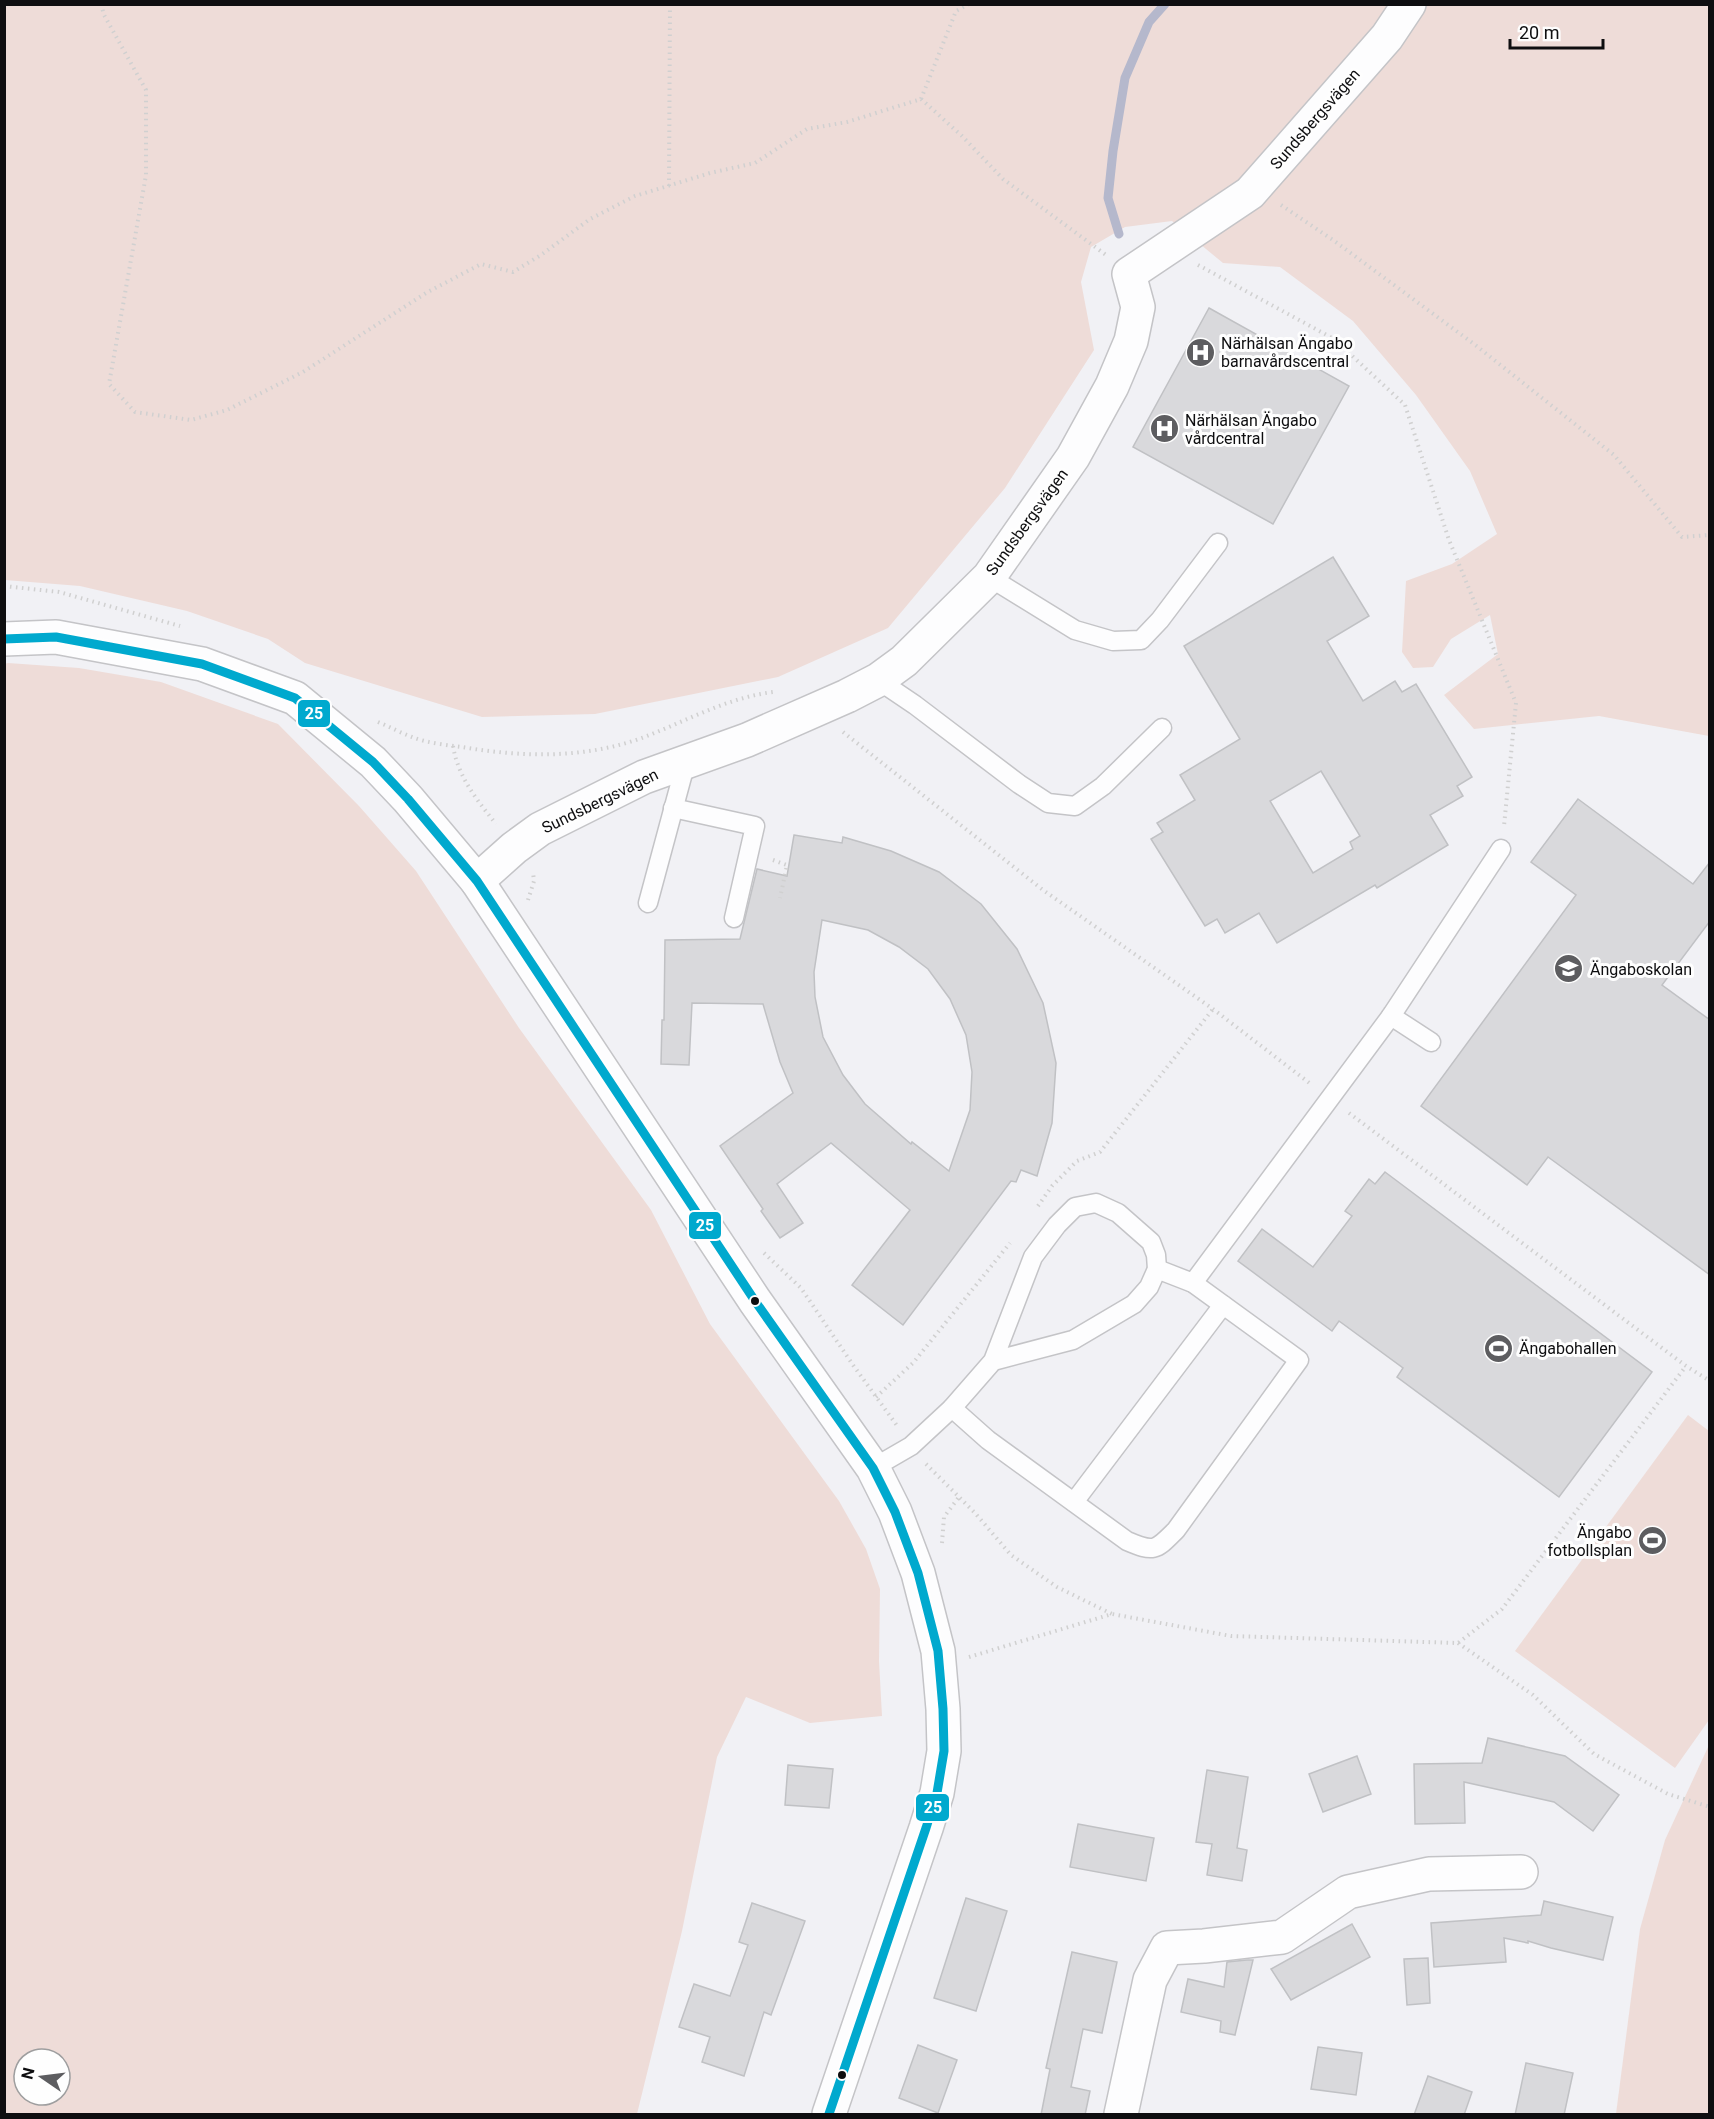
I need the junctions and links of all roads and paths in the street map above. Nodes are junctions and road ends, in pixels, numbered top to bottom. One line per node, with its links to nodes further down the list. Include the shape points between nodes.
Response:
1 (101, 4): 6 (path, via 146,90 146,175 109,384 135,412 191,420 226,410 303,372 426,293 481,264 513,272 590,219 635,196)
2 (670, 4): 6 (path)
3 (969, 4): 5 (path, via 956,11)
4 (1409, 4): 7 (street, Sundsbergsvägen, via 1387,37)
5 (921, 99): 6 (path, via 847,122 807,129 755,162); 8 (path, via 1003,179)
6 (669, 186)
7 (1250, 193): 10 (path, via 1281,206 1333,240 1474,344 1614,455 1682,537); 12 (street, Sundsbergsvägen, via 1129,274 1138,308 1131,341 1112,386 1073,457)
8 (1080, 235)
9 (1193, 262): 24 (path, via 1334,339 1405,405 1449,540 1516,703)
10 (1710, 536)
11 (1218, 543): 12 (lane, via 1141,640 1113,641 1075,630)
12 (989, 577): 16 (street, Sundsbergsvägen, via 904,661)
13 (4, 586): 14 (path, via 59,592)
14 (184, 627)
15 (4, 639): 26 (street, via 56,638 202,664 295,698 374,762)
16 (878, 680): 17 (street, Sundsbergsvägen); 19 (lane, via 1048,803 1075,806 1103,786)
17 (813, 712): 20 (path, via 793,697 774,692 748,695 637,739 587,751 505,754); 21 (street, Sundsbergsvägen); 33 (path, via 1043,890 1213,1009)
18 (376, 721): 20 (path, via 414,738)
19 (1162, 728)
20 (453, 746): 23 (path, via 470,791)
21 (686, 762): 22 (lane); 23 (street, Sundsbergsvägen, via 644,777 540,829)
22 (673, 808): 25 (lane, via 755,826); 29 (lane)
23 (514, 848): 26 (street, Sundsbergsvägen); 28 (path, via 532,870 534,881)
24 (1502, 849): 31 (lane)
25 (750, 850): 27 (path, via 787,865); 30 (lane)
26 (477, 881): 43 (street, via 755,1301)
27 (780, 898)
28 (528, 901)
29 (648, 903)
30 (734, 918)
31 (1391, 1017): 32 (lane); 33 (lane)
32 (1431, 1042)
33 (1331, 1099): 36 (lane); 39 (path)
34 (758, 1248): 42 (path, via 801,1288)
35 (1157, 1269): 36 (lane); 38 (lane, via 1149,1287 1134,1304 1073,1340); 38 (lane, via 1151,1242 1118,1213 1096,1203 1076,1207 1033,1257)
36 (1193, 1283): 37 (lane)
37 (1223, 1305): 44 (lane); 44 (lane, via 1299,1360 1176,1530 1159,1546 1146,1549 1127,1541)
38 (993, 1361): 41 (lane)
39 (1686, 1365): 40 (path); 46 (path, via 1502,1609)
40 (1710, 1381)
41 (952, 1408): 42 (lane); 44 (lane, via 988,1440)
42 (911, 1446): 43 (lane); 45 (path, via 1011,1555 1058,1587)
43 (873, 1468): 50 (street, via 918,1573 938,1651 944,1751 926,1828)
44 (1074, 1502)
45 (1112, 1614): 46 (path, via 1232,1636); 47 (path)
46 (1458, 1642): 48 (path, via 1533,1695 1594,1754 1668,1794)
47 (966, 1658)
48 (1710, 1807)
49 (1521, 1872): 51 (street, via 1429,1874 1348,1892 1282,1937 1167,1948 1150,1980)
50 (829, 2115)
51 (1121, 2115)

